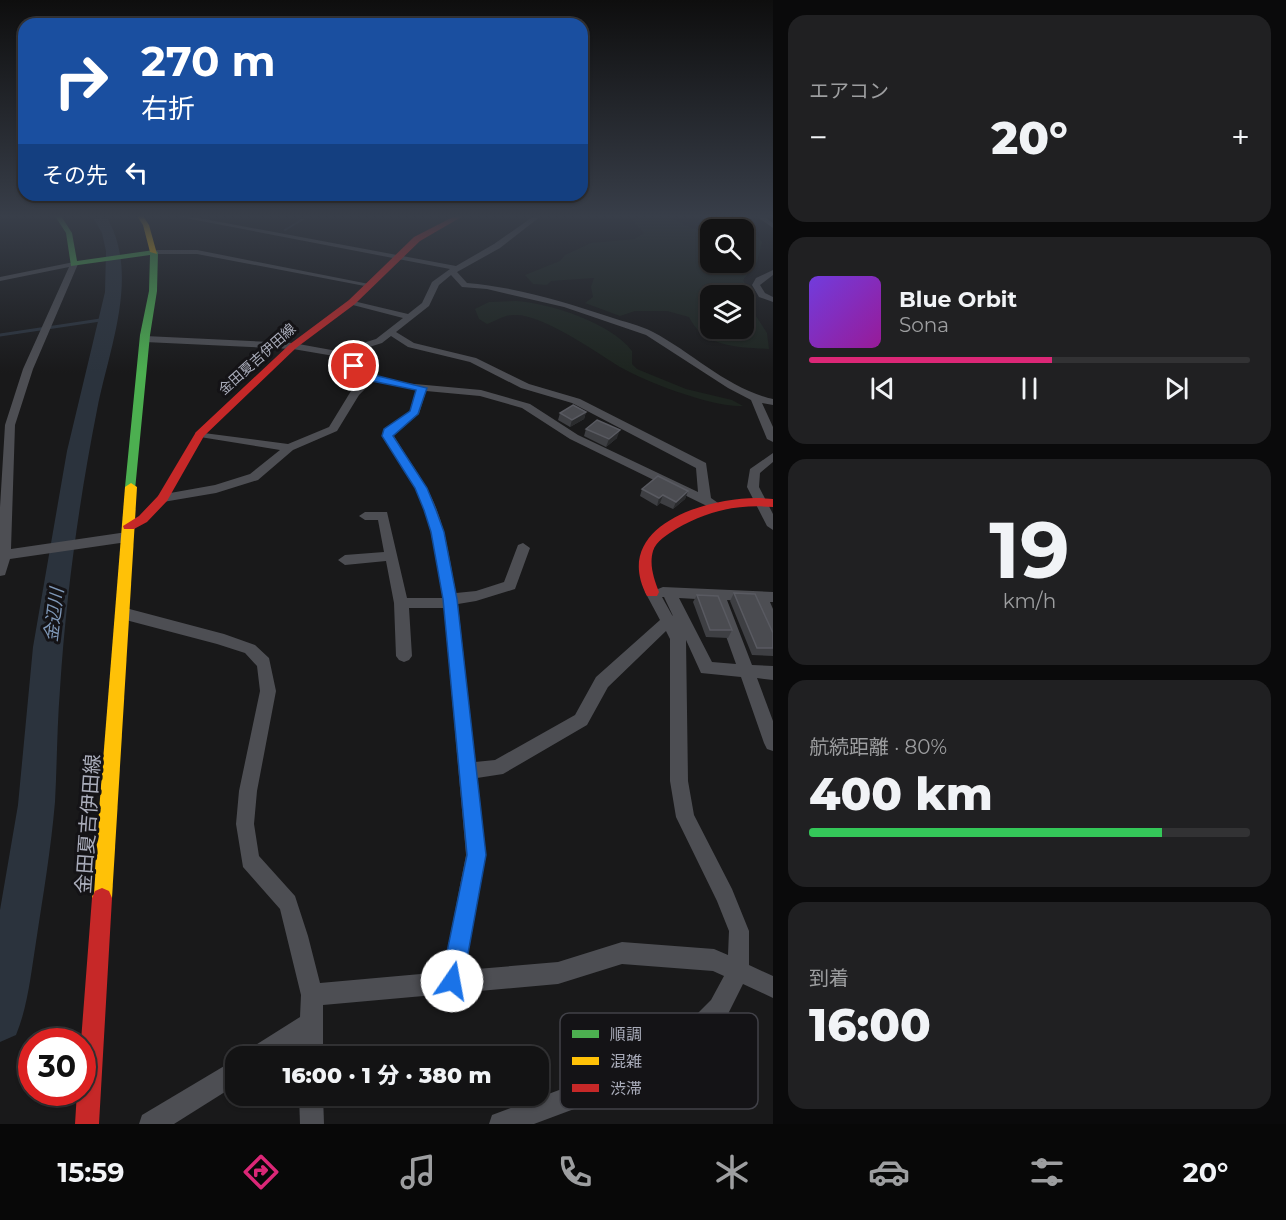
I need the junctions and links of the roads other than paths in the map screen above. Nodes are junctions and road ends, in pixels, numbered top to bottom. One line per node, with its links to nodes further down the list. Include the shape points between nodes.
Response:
1 (54, 268): 10 (street)
2 (75, 268): 27 (street)
3 (154, 268): 18 (main road, 金田夏吉伊田線)
4 (283, 268): 12 (street)
5 (387, 268): 12 (main road, 金田夏吉伊田線)
6 (447, 268): 8 (street)
7 (458, 268): 8 (street)
8 (454, 270): 11 (street); 13 (street)
9 (773, 273): 14 (street, via 756,285 762,295)
10 (0, 279)
11 (435, 284): 13 (street); 16 (street, via 426,304)
12 (370, 285): 15 (main road, 金田夏吉伊田線)
13 (465, 285): 24 (street, via 566,305 629,324)
14 (773, 300)
15 (352, 302): 16 (street); 19 (main road, 金田夏吉伊田線)
16 (410, 316): 17 (street)
17 (390, 332): 20 (street, via 368,346); 23 (street, via 411,345 473,360)
18 (144, 339): 19 (street); 37 (main road, 金田夏吉伊田線)
19 (292, 346): 20 (street); 28 (main road, 金田夏吉伊田線)
20 (336, 354): 21 (street)
21 (371, 378): 22 (street); 30 (street, via 355,393 333,429)
22 (422, 388): 26 (street, via 480,393); 46 (street, via 415,412 387,436 421,488 430,510 438,532)
23 (552, 394): 26 (street); 33 (street, via 576,401 702,466)
24 (755, 398): 25 (street); 29 (street)
25 (773, 402)
26 (532, 409): 33 (street, via 574,437)
27 (5, 426): 39 (street)
28 (200, 434): 30 (street); 32 (main road, 金田夏吉伊田線)
29 (773, 439)
30 (289, 448): 32 (street, via 244,481)
31 (773, 456): 34 (street, via 754,472 753,487)
32 (163, 498): 37 (main road, 金田夏吉伊田線)
33 (710, 501): 34 (main road); 43 (main road, via 658,533 648,547 645,567)
34 (767, 502): 36 (street)
35 (365, 516): 40 (street, via 383,515)
36 (773, 526)
37 (124, 534): 39 (street); 48 (main road, 金田夏吉伊田線)
38 (523, 548): 46 (street, via 510,585)
39 (4, 555): 42 (street)
40 (391, 556): 41 (street); 47 (street)
41 (345, 560)
42 (0, 571)
43 (661, 592): 44 (street); 49 (street); 52 (street, via 707,668)
44 (718, 595): 45 (street); 52 (street)
45 (766, 597): 50 (street)
46 (450, 601): 47 (street); 55 (street)
47 (401, 603): 51 (street)
48 (122, 614): 59 (street, via 219,638 250,649 264,663 268,691 245,824 250,860 288,903); 67 (main road, 金田夏吉伊田線)
49 (669, 620): 55 (street, via 602,682 581,720 497,768); 56 (street, via 678,639 679,781 685,817 739,931)
50 (773, 626)
51 (404, 656)
52 (745, 671): 53 (street); 54 (street)
53 (773, 673)
54 (773, 743)
55 (469, 771): 57 (street, via 476,855)
56 (738, 971): 57 (street, via 714,960 622,953 558,973); 58 (street); 60 (street)
57 (452, 981): 59 (street)
58 (773, 987)
59 (312, 995): 61 (street)
60 (714, 1013)
61 (312, 1023): 62 (street); 63 (street)
62 (275, 1046)
63 (311, 1046)
64 (225, 1078): 68 (street)
65 (560, 1102): 70 (street)
66 (311, 1106): 69 (street)
67 (87, 1124)
68 (151, 1124)
69 (312, 1124)
70 (501, 1124)

